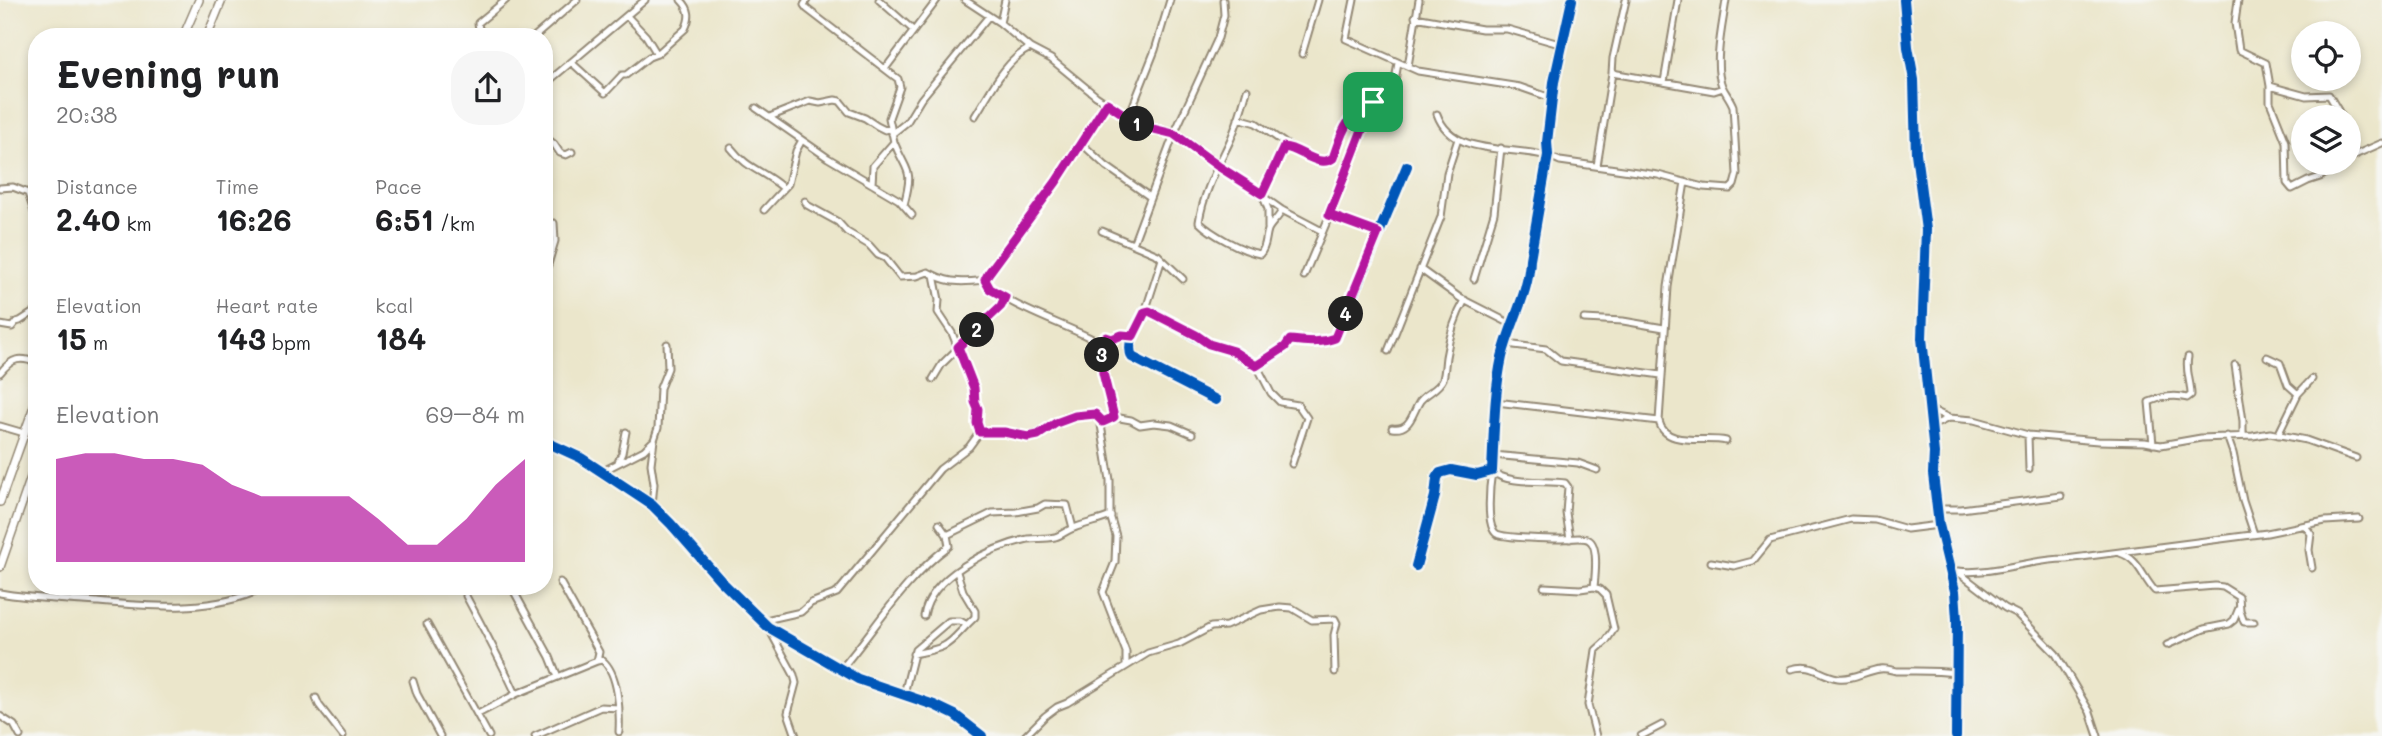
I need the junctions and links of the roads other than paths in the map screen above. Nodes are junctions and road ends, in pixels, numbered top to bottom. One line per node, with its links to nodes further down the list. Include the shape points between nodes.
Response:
1 (198, 0): 27 (highway)
2 (222, 0): 28 (highway)
3 (506, 0): 29 (street, via 478,23)
4 (576, 0): 30 (street)
5 (645, 0): 23 (street)
6 (681, 0): 34 (street, via 688,8 688,24)
7 (807, 0): 39 (street, via 807,9)
8 (879, 0): 31 (street)
9 (937, 0): 31 (street)
10 (965, 0): 24 (street)
11 (1005, 0): 26 (street)
12 (1170, 0): 54 (street)
13 (1223, 0): 57 (street, via 1218,38)
14 (1318, 0): 35 (street)
15 (1354, 0): 37 (street, via 1346,39)
16 (1419, 0): 25 (street)
17 (1572, 0): 32 (street)
18 (1626, 0): 40 (street)
19 (1678, 0): 42 (street)
20 (1726, 0): 44 (street, via 1718,70)
21 (1904, 0): 127 (street, via 1926,230 1922,338)
22 (2238, 0): 43 (street, via 2239,50 2266,63)
23 (627, 16): 34 (street); 36 (street)
24 (988, 17): 26 (street); 56 (street, via 907,121)
25 (1415, 17): 32 (street, via 1507,29); 38 (street)
26 (1000, 23): 33 (street)
27 (187, 28)
28 (210, 28)
29 (479, 28)
30 (544, 28)
31 (913, 30): 39 (street)
32 (1563, 45): 46 (street)
33 (1030, 48): 48 (street); 53 (street, via 1004,72)
34 (657, 54): 36 (street, via 622,75 605,93)
35 (1302, 54)
36 (571, 62): 41 (street)
37 (1398, 63): 38 (street); 47 (street, via 1392,98)
38 (1408, 66): 46 (street, via 1520,87)
39 (885, 69): 56 (street, via 898,79 900,87 889,118)
40 (1612, 73): 42 (street); 72 (street)
41 (553, 76)
42 (1664, 82): 44 (street, via 1714,91)
43 (2270, 86): 49 (street, via 2306,96 2329,95); 73 (street, via 2271,105 2286,142 2287,183 2292,189)
44 (1723, 88): 74 (street, via 1733,106 1734,185 1730,189)
45 (1247, 90): 55 (street)
46 (1553, 99): 69 (street)
47 (1373, 102): 64 (street, via 1353,114 1329,161); 86 (street)
48 (1107, 103): 54 (street); 62 (street)
49 (2335, 105)
50 (756, 108): 52 (street)
51 (1437, 114): 58 (street, via 1444,129)
52 (772, 116): 56 (street, via 810,101 835,100); 59 (street)
53 (975, 116)
54 (1129, 116): 57 (street, via 1141,126)
55 (1238, 118): 64 (street, via 1256,123); 70 (street)
56 (891, 131): 60 (street)
57 (1174, 134): 70 (street); 80 (street)
58 (1458, 139): 66 (street, via 1474,146); 95 (street, via 1447,173 1441,217)
59 (802, 140): 75 (street); 77 (street)
60 (894, 142): 75 (street, via 873,166); 82 (street, via 910,174)
61 (553, 143): 67 (street, via 560,153)
62 (1080, 143): 80 (street); 100 (street)
63 (2382, 143): 68 (street)
64 (1290, 147): 79 (street, via 1282,149)
65 (731, 148): 77 (street, via 746,165)
66 (1501, 148): 69 (street); 99 (street, via 1492,221)
67 (572, 152)
68 (2361, 153)
69 (1548, 155): 72 (street); 106 (street, via 1527,283)
70 (1218, 166): 79 (street); 88 (street, via 1199,222 1259,254)
71 (1407, 166): 91 (street)
72 (1597, 166): 74 (street)
73 (2323, 175)
74 (1685, 182): 108 (street)
75 (872, 184): 82 (street)
76 (0, 188): 78 (street)
77 (783, 188): 83 (street)
78 (28, 193)
79 (1262, 194): 84 (street); 88 (street)
80 (1150, 197): 93 (street)
81 (805, 201): 96 (street, via 885,258 900,277)
82 (904, 205): 85 (street)
83 (764, 210)
84 (1282, 210): 88 (street); 90 (street)
85 (912, 215)
86 (1329, 215): 90 (street); 91 (street)
87 (554, 223): 92 (street)
88 (1268, 228)
89 (1101, 231): 93 (street)
90 (1322, 231): 97 (street)
91 (1378, 233): 119 (street, via 1335,338 1290,340)
92 (553, 244)
93 (1133, 244): 94 (street)
94 (1162, 260): 98 (street); 103 (street)
95 (1420, 269): 102 (street); 114 (street)
96 (934, 275): 100 (street, via 960,282); 113 (street, via 938,312)
97 (1304, 276)
98 (1183, 279)
99 (1475, 279)
100 (985, 280): 101 (street, via 990,289)
101 (1005, 297): 110 (street); 113 (street)
102 (1465, 300): 106 (street); 135 (street, via 1439,386 1419,403 1404,427)
103 (1145, 312): 109 (street); 119 (street)
104 (28, 316): 107 (street, via 12,327)
105 (1584, 319): 108 (street)
106 (1511, 324): 111 (street)
107 (0, 325)
108 (1664, 328): 121 (street)
109 (1133, 336): 110 (street, via 1106,337); 125 (street, via 1132,357)
110 (1098, 342): 128 (street)
111 (1506, 342): 121 (street, via 1546,349 1561,361); 126 (street)
112 (667, 344): 144 (street, via 668,368 660,388)
113 (958, 347): 122 (street); 137 (street, via 974,388)
114 (1388, 351)
115 (2188, 357): 146 (street, via 2191,395 2149,402)
116 (2267, 357): 124 (street, via 2280,363 2285,379)
117 (28, 360): 120 (street, via 18,359)
118 (2235, 365): 143 (street)
119 (1256, 366): 151 (street, via 1271,393 1280,402 1298,405 1307,418)
120 (0, 373)
121 (1661, 375): 130 (street)
122 (933, 379)
123 (2312, 379): 124 (street)
124 (2298, 394): 140 (street)
125 (1216, 400)
126 (1496, 402): 130 (street); 148 (street)
127 (1930, 409): 129 (street); 134 (street)
128 (1114, 417): 132 (street); 139 (street, via 1140,425 1171,425)
129 (1949, 418): 134 (street); 141 (street, via 1974,420)
130 (1659, 421): 145 (street, via 1667,436)
131 (28, 422): 138 (highway)
132 (1103, 422): 137 (street, via 1098,415 1083,414 1028,437); 161 (street)
133 (0, 426): 138 (street)
134 (1932, 426): 160 (street)
135 (1392, 428)
136 (626, 432): 150 (street)
137 (980, 432): 187 (street, via 969,447 940,469 837,593 801,612)
138 (24, 433): 158 (highway)
139 (1192, 434)
140 (2278, 435): 143 (street); 149 (street)
141 (2028, 436): 146 (street); 152 (street)
142 (2227, 436): 143 (street); 146 (street); 167 (street)
143 (2243, 436)
144 (653, 440): 150 (street, via 644,450); 159 (street)
145 (1726, 441)
146 (2153, 443)
147 (553, 445): 155 (street)
148 (1493, 455): 153 (street, via 1577,463); 154 (street)
149 (2356, 458)
150 (618, 462): 155 (street)
151 (1292, 464)
152 (2029, 469)
153 (1597, 470)
154 (1492, 471): 169 (street, via 1518,480 1565,483); 169 (street, via 1490,519 1497,534); 172 (street, via 1470,475 1440,472)
155 (601, 472): 159 (street)
156 (28, 486): 174 (highway)
157 (2060, 496): 160 (street)
158 (0, 502)
159 (652, 505): 187 (street)
160 (1936, 509): 164 (street)
161 (1111, 516): 166 (street); 195 (street, via 1115,562 1103,592 1126,652)
162 (2359, 519): 165 (street)
163 (939, 524): 168 (street)
164 (1939, 525): 171 (street, via 1907,529 1851,519 1770,540 1753,561 1734,566); 173 (street)
165 (2305, 526): 167 (street); 175 (street, via 2311,534)
166 (1073, 528): 168 (street, via 1067,505 1045,505 992,513); 177 (street, via 1056,537 997,548)
167 (2254, 534): 170 (street)
168 (947, 535): 196 (street, via 949,546 896,600)
169 (1570, 539): 180 (street, via 1591,541)
170 (2117, 552): 176 (street); 185 (street, via 2138,564 2155,591 2223,587 2237,595)
171 (1711, 562)
172 (1416, 566)
173 (1950, 566): 176 (street); 199 (street, via 1957,619)
174 (0, 567)
175 (2312, 568)
176 (1958, 571): 210 (street, via 2017,614 2056,654 2090,712)
177 (957, 572): 186 (street, via 936,591); 190 (street, via 975,611)
178 (560, 582): 194 (street, via 599,652)
179 (1544, 587): 180 (street)
180 (1594, 587): 219 (street, via 1606,596 1614,629 1596,650 1590,681 1588,705)
181 (0, 593): 182 (street, via 59,601 190,606)
182 (249, 595)
183 (516, 595): 200 (street)
184 (466, 596): 202 (street)
185 (2239, 605): 188 (street, via 2244,622); 192 (street, via 2229,624)
186 (924, 616)
187 (761, 621): 191 (street)
188 (2254, 622)
189 (427, 624): 206 (street)
190 (967, 625): 193 (street, via 946,647); 193 (street, via 949,621)
191 (768, 627): 196 (street); 216 (street, via 794,675 788,713)
192 (2167, 645)
193 (914, 654): 203 (street)
194 (597, 661): 200 (street); 205 (street, via 607,664)
195 (1126, 665): 198 (street, via 1211,627 1280,607 1292,608 1312,620 1335,619); 218 (street, via 1057,707)
196 (841, 669): 203 (street)
197 (1792, 670): 199 (street, via 1816,668 1846,679 1884,668)
198 (1335, 672)
199 (1956, 673): 221 (street)
200 (558, 677): 202 (street)
201 (413, 681): 213 (street)
202 (516, 694): 206 (street)
203 (904, 694): 217 (street, via 955,715)
204 (316, 698): 212 (street)
205 (619, 708): 209 (street); 215 (street, via 601,707)
206 (478, 714): 214 (street)
207 (0, 716): 211 (street, via 14,725)
208 (1661, 725): 220 (street)
209 (619, 732)
210 (2097, 734): 222 (street)
211 (20, 736)
212 (343, 736)
213 (440, 736)
214 (489, 736)
215 (535, 736)
216 (796, 736)
217 (982, 736)
218 (1025, 736)
219 (1596, 736)
220 (1641, 736)
221 (1956, 736)
222 (2089, 736)

